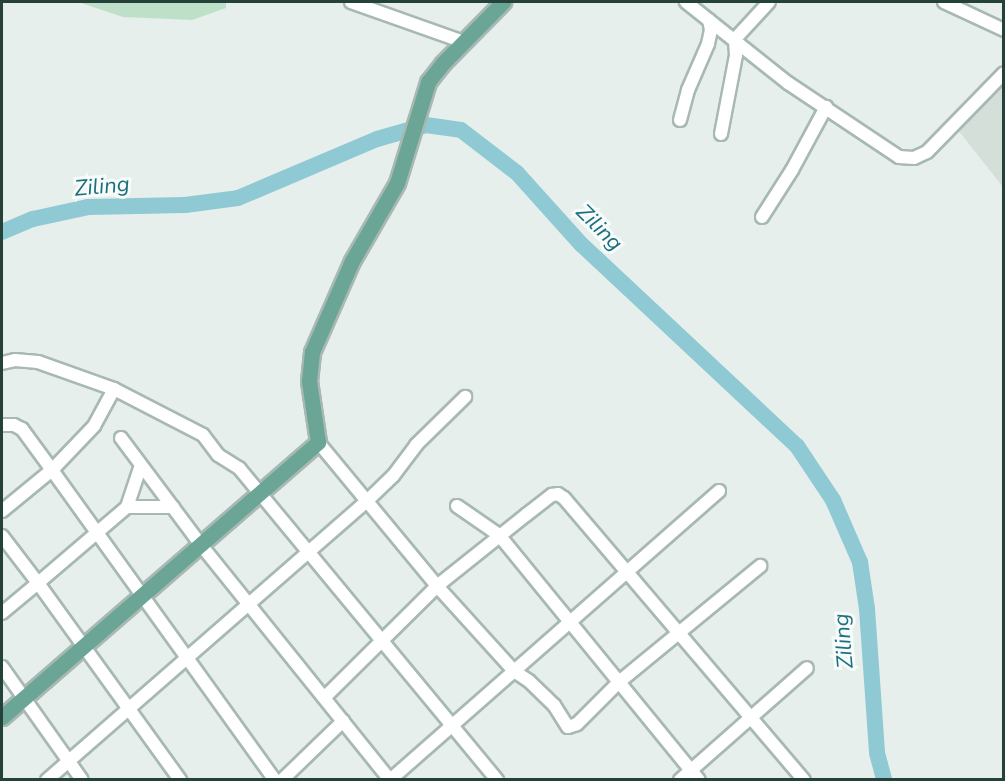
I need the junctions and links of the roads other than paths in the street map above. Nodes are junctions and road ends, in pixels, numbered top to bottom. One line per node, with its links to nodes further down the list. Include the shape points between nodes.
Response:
1 (351, 2): 9 (street)
2 (503, 2): 9 (main road)
3 (686, 2): 6 (street)
4 (769, 2): 8 (street)
5 (944, 2): 7 (street)
6 (709, 20): 8 (street); 12 (street, via 708,44)
7 (1004, 30)
8 (735, 39): 11 (street, via 788,83); 13 (street, via 736,55)
9 (464, 42): 22 (main road, via 428,82 397,183 352,261 312,352 309,381)
10 (1004, 73): 11 (street, via 947,134 914,158 899,158)
11 (826, 107): 14 (street)
12 (680, 120)
13 (721, 134)
14 (762, 217)
15 (2, 353): 16 (street)
16 (15, 360): 17 (street); 18 (street, via 38,362)
17 (2, 363)
18 (114, 389): 24 (street, via 94,426); 26 (street, via 195,429)
19 (465, 397): 27 (street)
20 (2, 425): 24 (street, via 21,429)
21 (121, 438): 23 (street)
22 (318, 442): 26 (main road); 27 (street)
23 (141, 468): 29 (street); 30 (street)
24 (52, 470): 31 (street); 32 (street)
25 (719, 491): 38 (street)
26 (260, 494): 35 (main road); 36 (street)
27 (368, 500): 36 (street); 40 (street)
28 (457, 506): 33 (street)
29 (127, 507): 30 (street); 32 (street)
30 (173, 507): 35 (street)
31 (2, 511)
32 (98, 533): 39 (street); 41 (street)
33 (499, 535): 38 (street, via 558,494); 40 (street); 44 (street)
34 (2, 536): 39 (street)
35 (201, 545): 41 (main road); 42 (street)
36 (309, 551): 42 (street); 46 (street)
37 (760, 566): 45 (street)
38 (626, 570): 44 (street); 45 (street)
39 (38, 583): 43 (street); 47 (street)
40 (437, 586): 46 (street); 51 (street)
41 (141, 594): 47 (main road); 48 (street)
42 (249, 604): 48 (street); 53 (street)
43 (2, 613)
44 (568, 623): 51 (street); 52 (street)
45 (679, 633): 52 (street); 56 (street)
46 (381, 639): 53 (street); 59 (street)
47 (83, 645): 54 (main road); 55 (street)
48 (188, 658): 55 (street); 65 (street)
49 (2, 667): 54 (street)
50 (807, 668): 56 (street)
51 (514, 671): 52 (street, via 554,705 568,727 577,724); 59 (street)
52 (619, 682): 61 (street)
53 (325, 697): 58 (street)
54 (23, 698): 57 (main road); 60 (street)
55 (128, 708): 60 (street); 62 (street)
56 (751, 715): 61 (street); 71 (street)
57 (2, 717)
58 (343, 721): 66 (street); 67 (street)
59 (450, 725): 67 (street); 68 (street)
60 (68, 761): 63 (street); 64 (street)
61 (690, 770): 69 (street); 70 (street)
62 (176, 778)
63 (47, 780)
64 (82, 780)
65 (274, 780)
66 (282, 780)
67 (390, 780)
68 (497, 780)
69 (680, 780)
70 (699, 780)
71 (804, 780)

